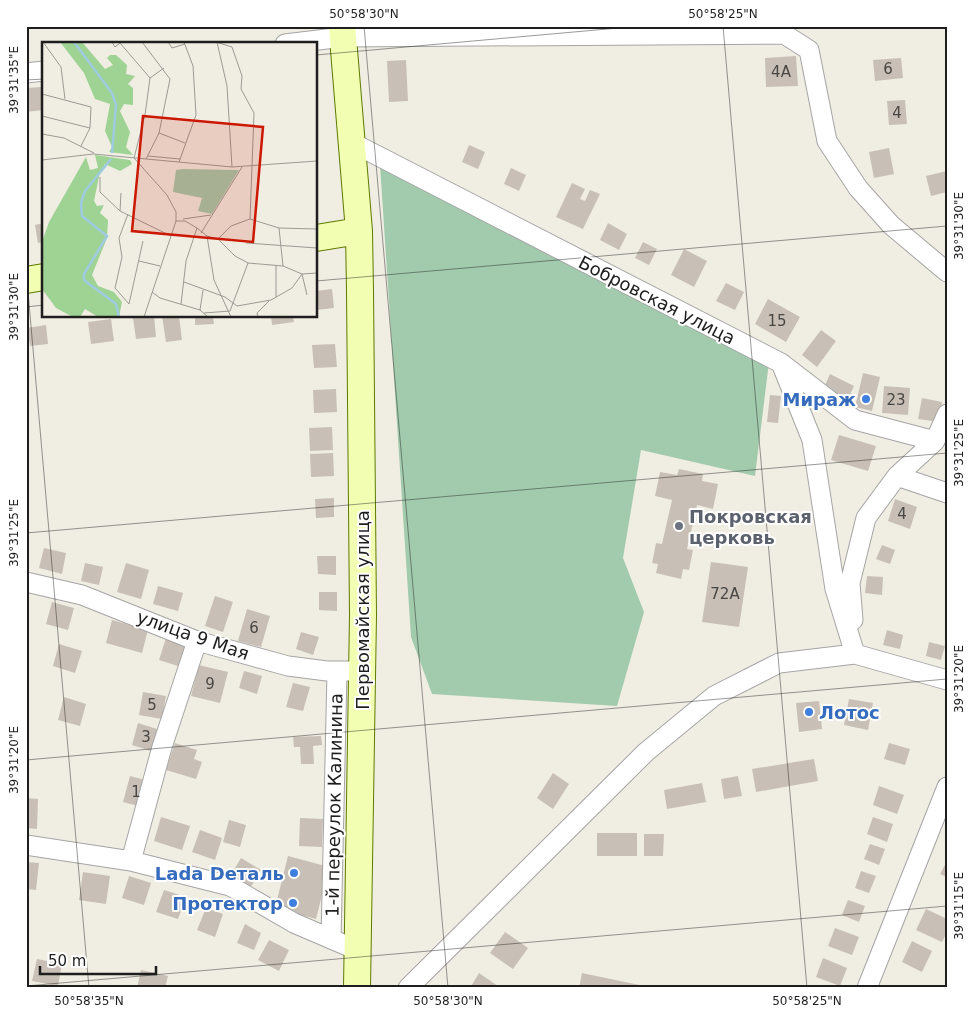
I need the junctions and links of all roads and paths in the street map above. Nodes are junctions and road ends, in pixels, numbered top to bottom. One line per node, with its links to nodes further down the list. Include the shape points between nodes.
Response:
1 (785, 30): 2 (street); 9 (street, via 809,50 827,141 858,188 891,225)
2 (342, 32): 3 (street); 6 (main road, Первомайская улица)
3 (295, 42)
4 (42, 71): 5 (street)
5 (26, 73)
6 (350, 142): 7 (main road, Первомайская улица); 12 (street, Бобровская улица)
7 (359, 231): 8 (main road); 20 (main road, Первомайская улица)
8 (318, 238)
9 (947, 272)
10 (42, 278): 11 (main road)
11 (26, 280)
12 (781, 363): 14 (street, Бобровская улица, via 855,420); 19 (street, via 812,440 835,589)
13 (947, 414): 14 (street)
14 (935, 442): 15 (street)
15 (897, 476): 16 (street); 19 (street, via 866,518 850,583)
16 (947, 493)
17 (26, 582): 18 (street, улица 9 Мая, via 82,595)
18 (197, 640): 20 (street, улица 9 Мая, via 288,666); 24 (street, via 162,748)
19 (856, 654): 21 (street); 28 (street, via 779,663 714,696 646,752)
20 (350, 672): 25 (street, 1-й переулок Калинина); 26 (main road, Первомайская улица)
21 (947, 680)
22 (947, 787): 29 (street)
23 (26, 845): 24 (street)
24 (132, 861): 25 (street, via 230,886 294,923)
25 (331, 939): 26 (street)
26 (357, 950): 27 (main road, Первомайская улица)
27 (357, 988)
28 (408, 988)
29 (867, 988)

